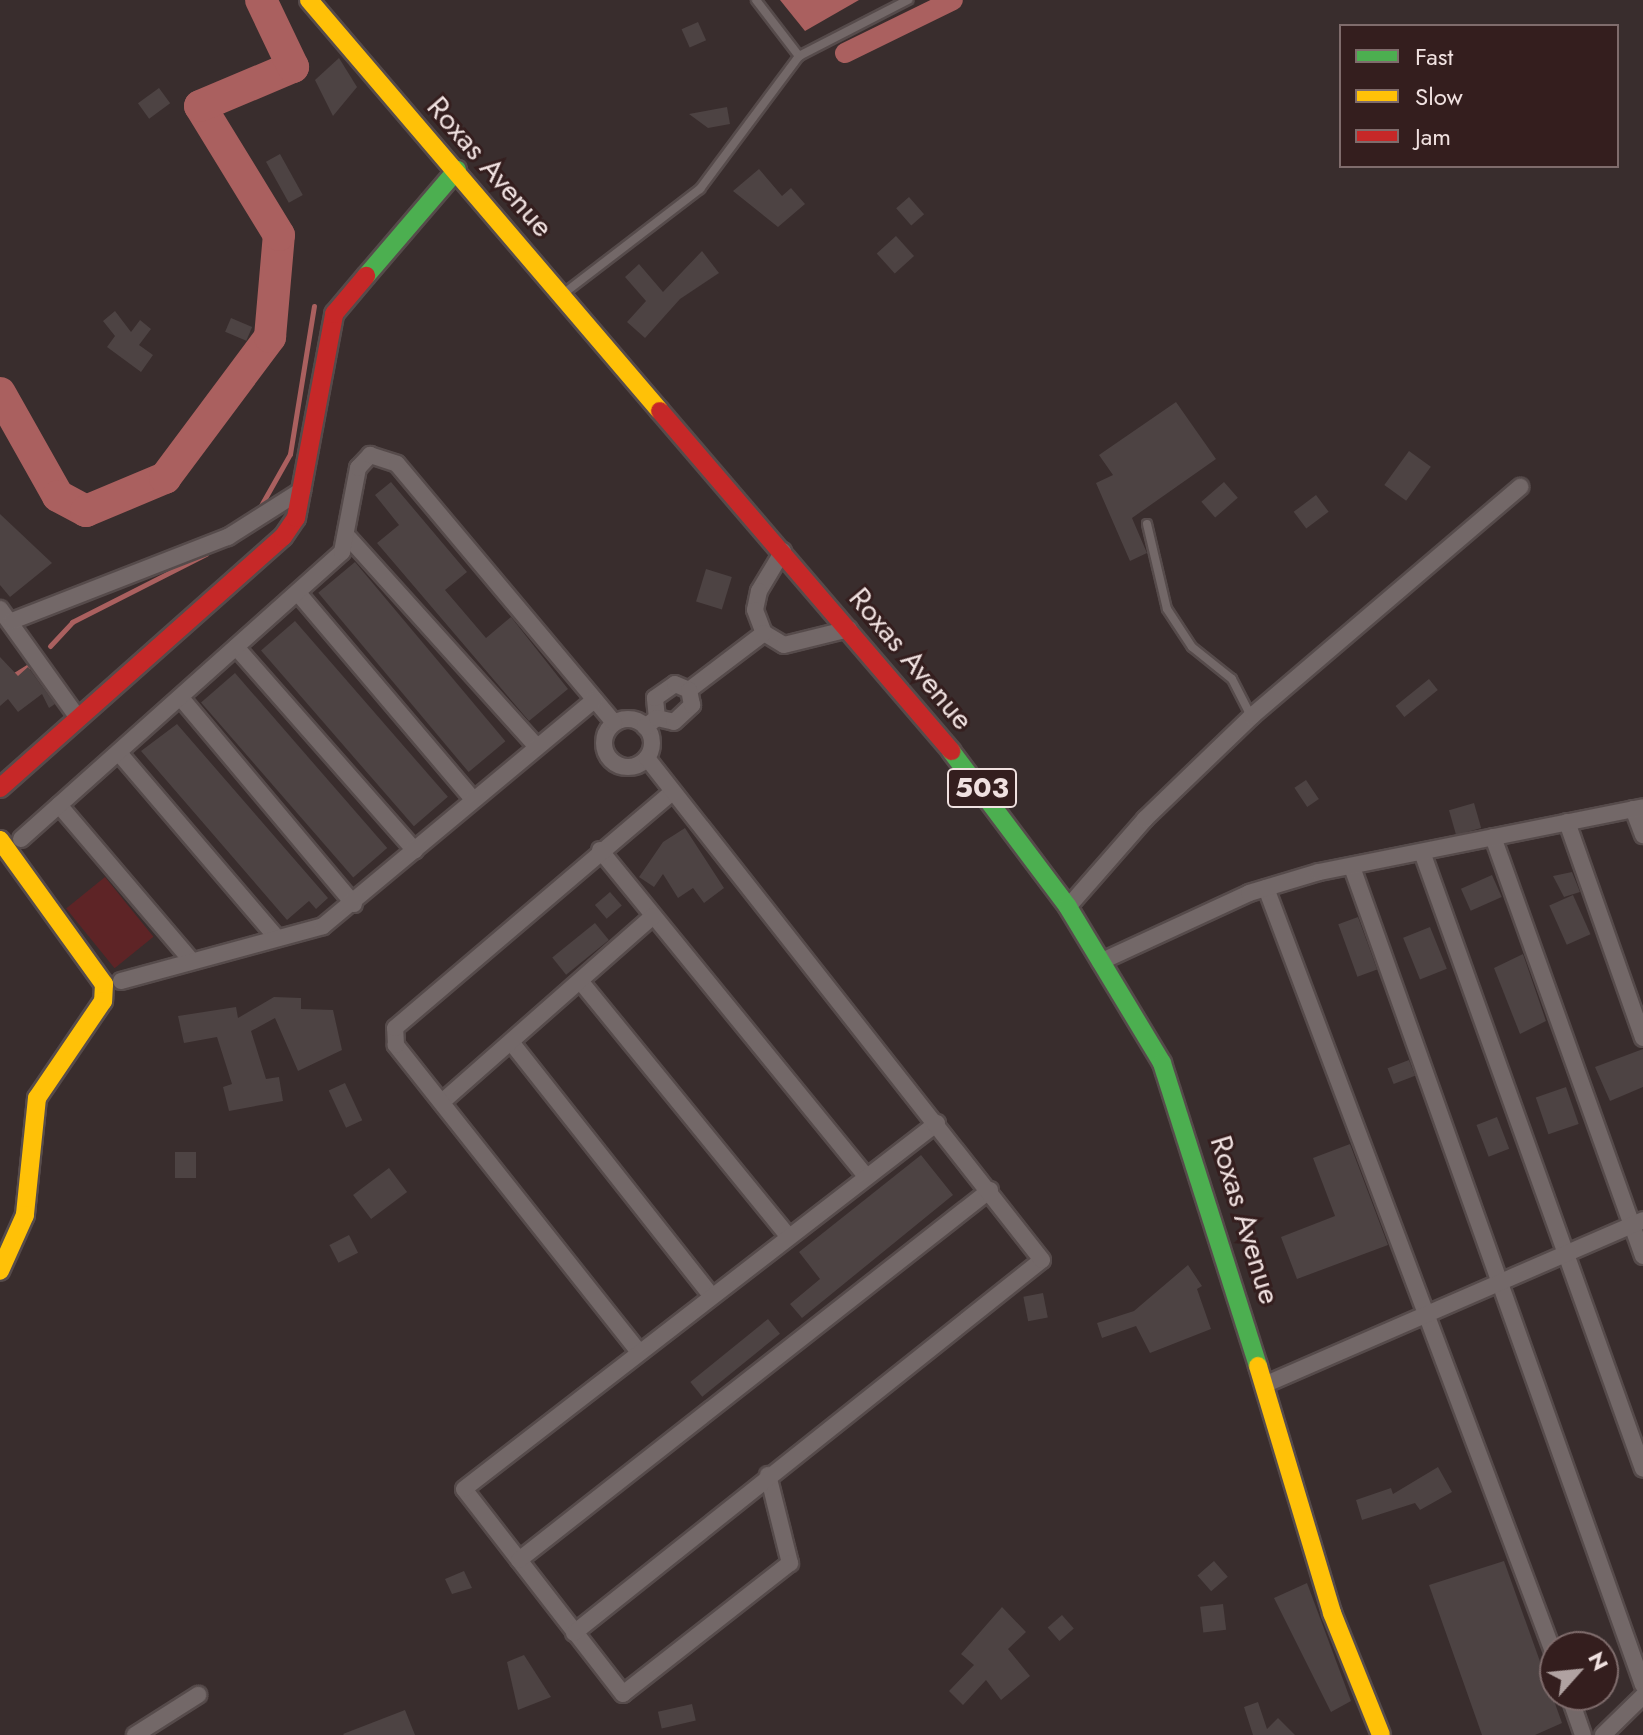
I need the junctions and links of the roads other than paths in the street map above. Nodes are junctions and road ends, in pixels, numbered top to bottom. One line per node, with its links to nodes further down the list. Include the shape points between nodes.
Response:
1 (309, 0): 5 (main road, Roxas Avenue / 503)
2 (756, 0): 4 (lane)
3 (908, 0): 4 (lane)
4 (799, 56): 6 (lane, via 700,189)
5 (457, 170): 6 (main road, Roxas Avenue / 503); 8 (main road, via 334,314)
6 (562, 295): 11 (main road, Roxas Avenue / 503)
7 (1520, 487): 20 (street)
8 (302, 490): 13 (street, via 228,537); 21 (main road, via 283,537)
9 (1147, 524): 20 (lane, via 1167,609 1192,647 1232,679)
10 (349, 538): 12 (street); 19 (street, via 358,468 370,455 389,456); 24 (street)
11 (783, 551): 14 (main road, Roxas Avenue / 503); 15 (street, via 759,591 755,610)
12 (298, 593): 16 (street); 29 (street)
13 (6, 615): 21 (street)
14 (849, 629): 15 (street, via 784,645); 43 (main road, Roxas Avenue / 503, via 979,784)
15 (764, 633): 17 (street)
16 (236, 647): 18 (street); 38 (street)
17 (689, 690): 22 (street, via 692,705 681,715); 22 (street, via 675,684 655,698)
18 (181, 698): 25 (street); 42 (street)
19 (594, 700): 23 (street); 24 (street)
20 (1252, 716): 43 (street, via 1145,819)
21 (78, 718): 27 (main road)
22 (651, 722): 23 (street); 26 (street)
23 (614, 723): 26 (street, via 604,737 610,760 625,768)
24 (536, 746): 29 (street)
25 (119, 753): 30 (street); 45 (street)
26 (647, 758): 28 (street)
27 (3, 779)
28 (671, 793): 37 (street); 53 (street)
29 (473, 799): 38 (street)
30 (59, 805): 35 (street); 46 (street)
31 (1638, 808): 32 (street); 33 (street)
32 (1567, 822): 34 (street); 50 (street)
33 (1643, 835)
34 (1493, 837): 39 (street); 56 (street)
35 (21, 839)
36 (0, 840): 60 (main road, via 104,984 103,1001 37,1098 25,1215)
37 (600, 850): 44 (street); 52 (street, via 395,1028 396,1045)
38 (415, 851): 42 (street)
39 (1422, 852): 40 (street); 58 (street)
40 (1352, 867): 41 (street); 61 (street)
41 (1266, 888): 47 (street); 63 (street)
42 (354, 904): 45 (street, via 323,926)
43 (1068, 907): 47 (main road, Roxas Avenue / 503)
44 (653, 916): 49 (street); 54 (street)
45 (277, 938): 46 (street)
46 (192, 961): 48 (street)
47 (1100, 962): 65 (main road, Roxas Avenue / 503, via 1162,1063 1184,1118)
48 (121, 981)
49 (581, 982): 51 (street); 57 (street)
50 (1643, 1038)
51 (511, 1042): 52 (street); 62 (street)
52 (442, 1102): 64 (street)
53 (937, 1123): 54 (street); 55 (street)
54 (865, 1175): 57 (street)
55 (990, 1190): 67 (street, via 1042,1260); 68 (street)
56 (1637, 1222): 58 (street); 59 (street)
57 (787, 1235): 62 (street)
58 (1563, 1254): 61 (street); 66 (street)
59 (1643, 1256)
60 (0, 1271)
61 (1500, 1282): 63 (street); 71 (street)
62 (711, 1295): 64 (street)
63 (1427, 1317): 65 (street); 69 (street)
64 (639, 1352): 68 (street, via 464,1489)
65 (1264, 1385): 76 (main road, Roxas Avenue / 503, via 1332,1613)
66 (1643, 1469)
67 (768, 1475): 70 (street); 70 (street, via 790,1563 623,1694)
68 (519, 1560): 70 (street)
69 (1545, 1631)
70 (574, 1633)
71 (1643, 1685)
72 (198, 1695): 75 (street)
73 (1643, 1696): 78 (street)
74 (1575, 1711): 77 (street)
75 (135, 1735)
76 (1381, 1735)
77 (1583, 1735)
78 (1603, 1735)

